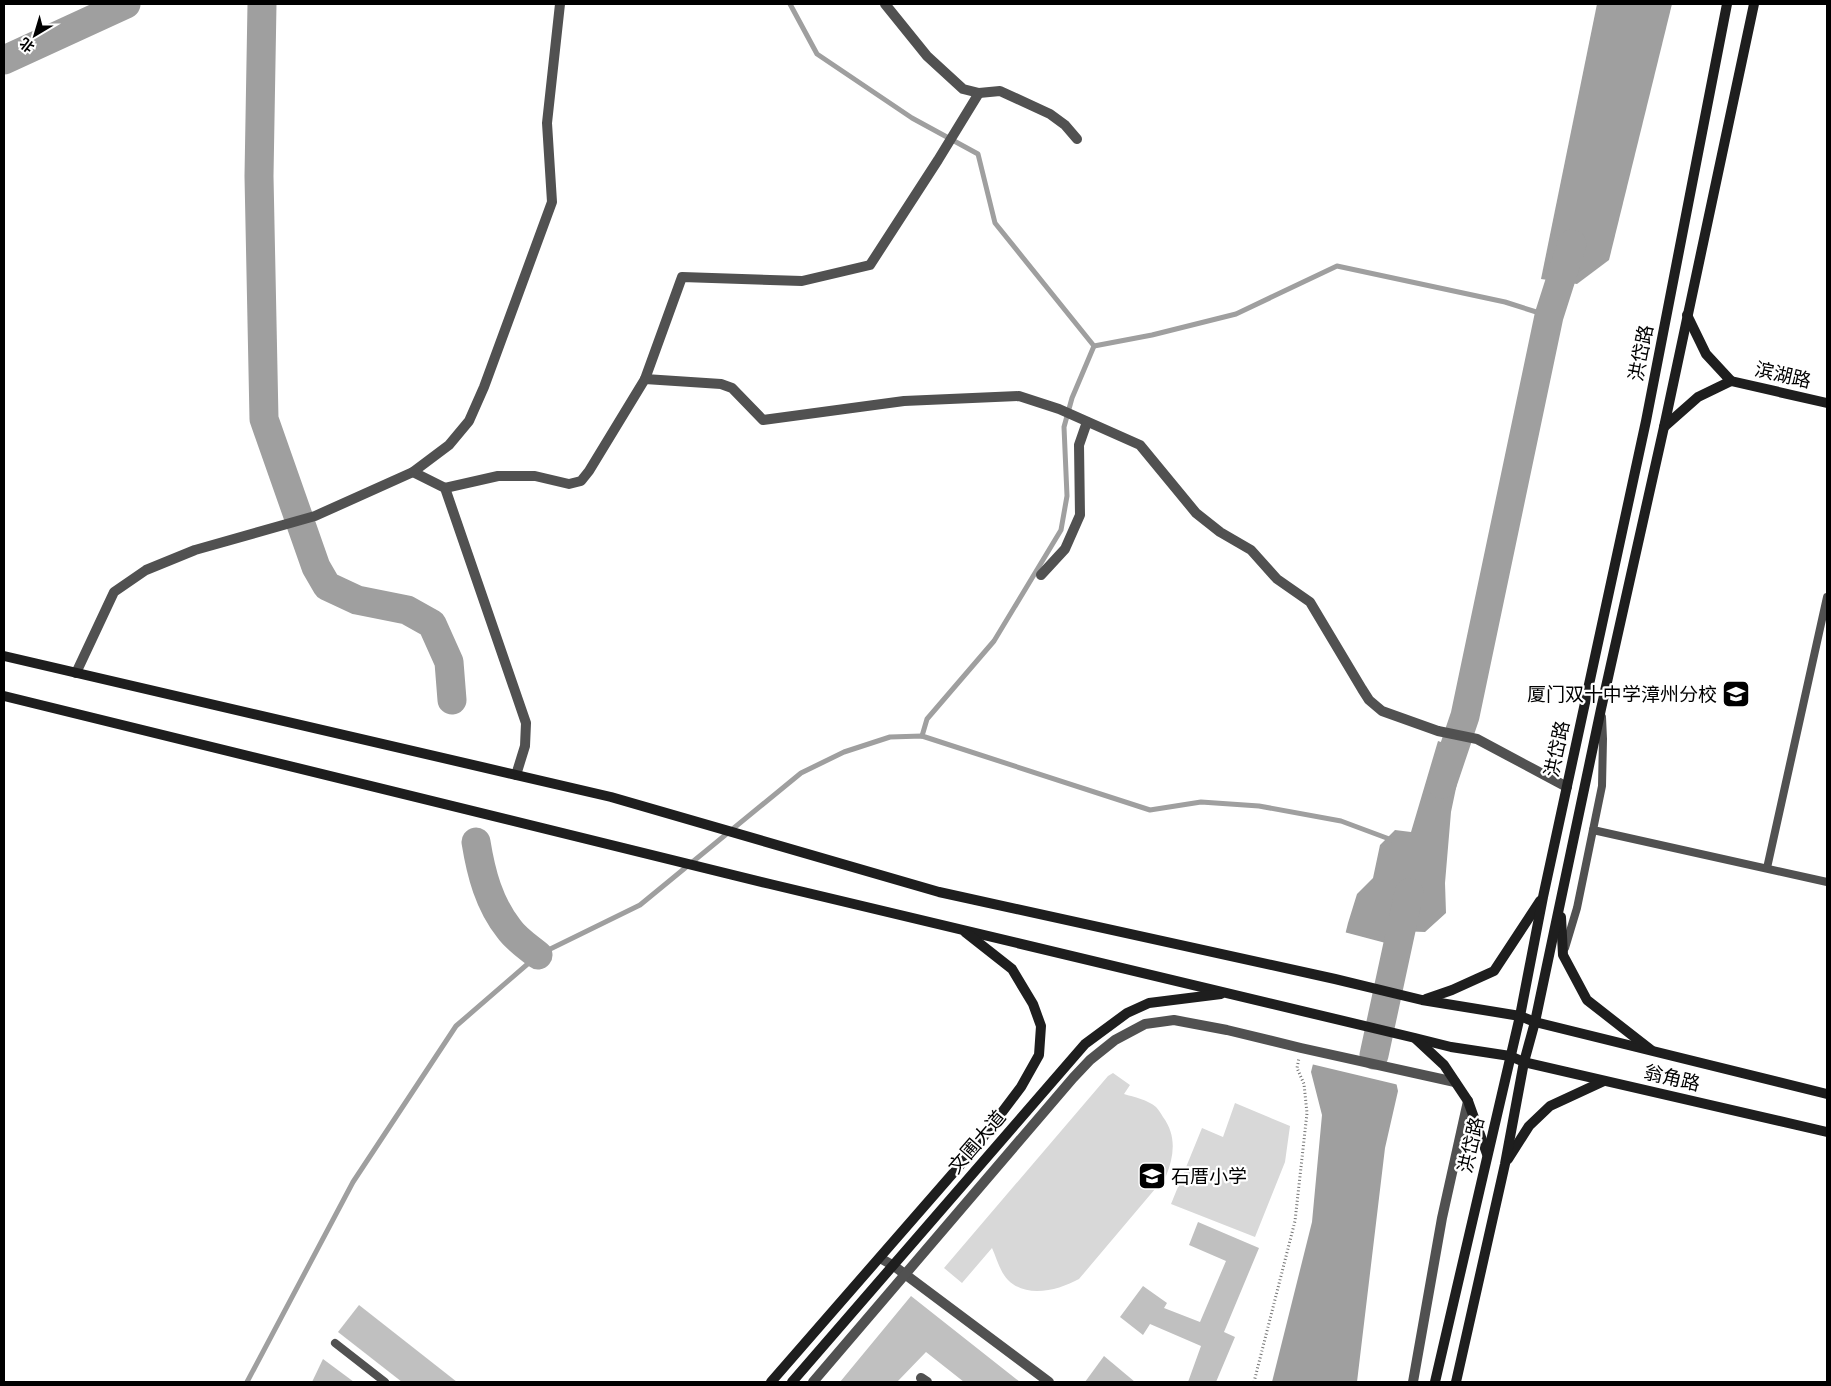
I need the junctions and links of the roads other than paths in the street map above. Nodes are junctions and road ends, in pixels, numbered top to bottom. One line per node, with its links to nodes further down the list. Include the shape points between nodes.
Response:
1 (560, 4): 13 (street, via 547,123 552,202 469,421 449,445)
2 (885, 4): 5 (street, via 926,56 964,89)
3 (1727, 4): 22 (main road, 洪岱路, via 1646,421)
4 (1754, 4): 7 (main road)
5 (979, 93): 6 (street, via 1000,91 1050,114); 8 (street, via 870,265 802,281 682,276)
6 (1077, 139)
7 (1687, 315): 9 (main road, via 1706,354); 12 (main road)
8 (644, 379): 11 (street, via 721,384 732,388 763,420 914,400 1019,396); 14 (street, via 581,481 569,484 535,476 498,476)
9 (1731, 381): 10 (main road, 滨湖路); 12 (main road, via 1698,398)
10 (1827, 403)
11 (1083, 421): 15 (street, via 1079,446 1080,515 1065,549); 22 (street, via 1140,445 1196,514 1251,550 1277,579 1310,602 1369,700 1382,711 1438,731 1477,739)
12 (1664, 427): 20 (main road)
13 (413, 472): 14 (street); 18 (street, via 315,516 195,550 146,570 114,592)
14 (444, 488): 21 (street, via 526,723 525,746)
15 (1041, 575)
16 (1827, 597): 24 (lane)
17 (4, 656): 18 (main road, 翁角路)
18 (76, 673): 21 (main road, 翁角路)
19 (4, 696): 28 (main road, 翁角路)
20 (1601, 709): 23 (lane, via 1602,786); 27 (main road)
21 (516, 775): 31 (main road, 翁角路, via 611,798 938,892)
22 (1567, 787): 26 (main road, 洪岱路)
23 (1593, 830): 24 (lane); 29 (lane, via 1577,908)
24 (1767, 868): 25 (lane)
25 (1827, 882)
26 (1543, 897): 31 (main road, via 1494,971); 32 (main road, 洪岱路)
27 (1560, 903): 29 (main road); 33 (main road)
28 (963, 930): 30 (main road, 翁角路); 45 (main road, 文圃大道, via 1012,969 1033,1004 1041,1026 1039,1055 1021,1087 975,1148)
29 (1563, 955): 35 (main road, via 1587,1000)
30 (1229, 994): 34 (main road, 翁角路); 46 (main road, 文圃大道, via 1149,1003 1126,1013 1085,1044)
31 (1422, 1000): 32 (main road, 翁角路)
32 (1520, 1016): 33 (main road, 翁角路); 36 (main road, 洪岱路)
33 (1535, 1022): 35 (main road, 翁角路); 37 (main road)
34 (1415, 1038): 36 (main road, 翁角路); 39 (main road, via 1444,1066)
35 (1654, 1052): 40 (main road, 翁角路)
36 (1510, 1056): 37 (main road, 翁角路); 43 (main road, 洪岱路)
37 (1524, 1062): 38 (main road, 翁角路); 44 (main road)
38 (1604, 1081): 42 (main road, 翁角路); 44 (main road, via 1550,1106 1529,1126)
39 (1455, 1082): 41 (main road); 47 (street, via 1228,1030 1174,1020 1145,1024 1115,1040 1090,1060)
40 (1827, 1094)
41 (1468, 1101): 43 (main road); 54 (street, via 1442,1218)
42 (1827, 1132)
43 (1487, 1154): 55 (main road, 洪岱路)
44 (1505, 1164): 56 (main road)
45 (880, 1258): 46 (street); 51 (main road, 文圃大道)
46 (894, 1266): 47 (street); 49 (main road, 文圃大道)
47 (906, 1275): 52 (street); 53 (street)
48 (335, 1343): 50 (lane)
49 (798, 1380)
50 (380, 1381)
51 (772, 1382)
52 (813, 1382)
53 (1049, 1382)
54 (1413, 1382)
55 (1435, 1382)
56 (1456, 1382)

